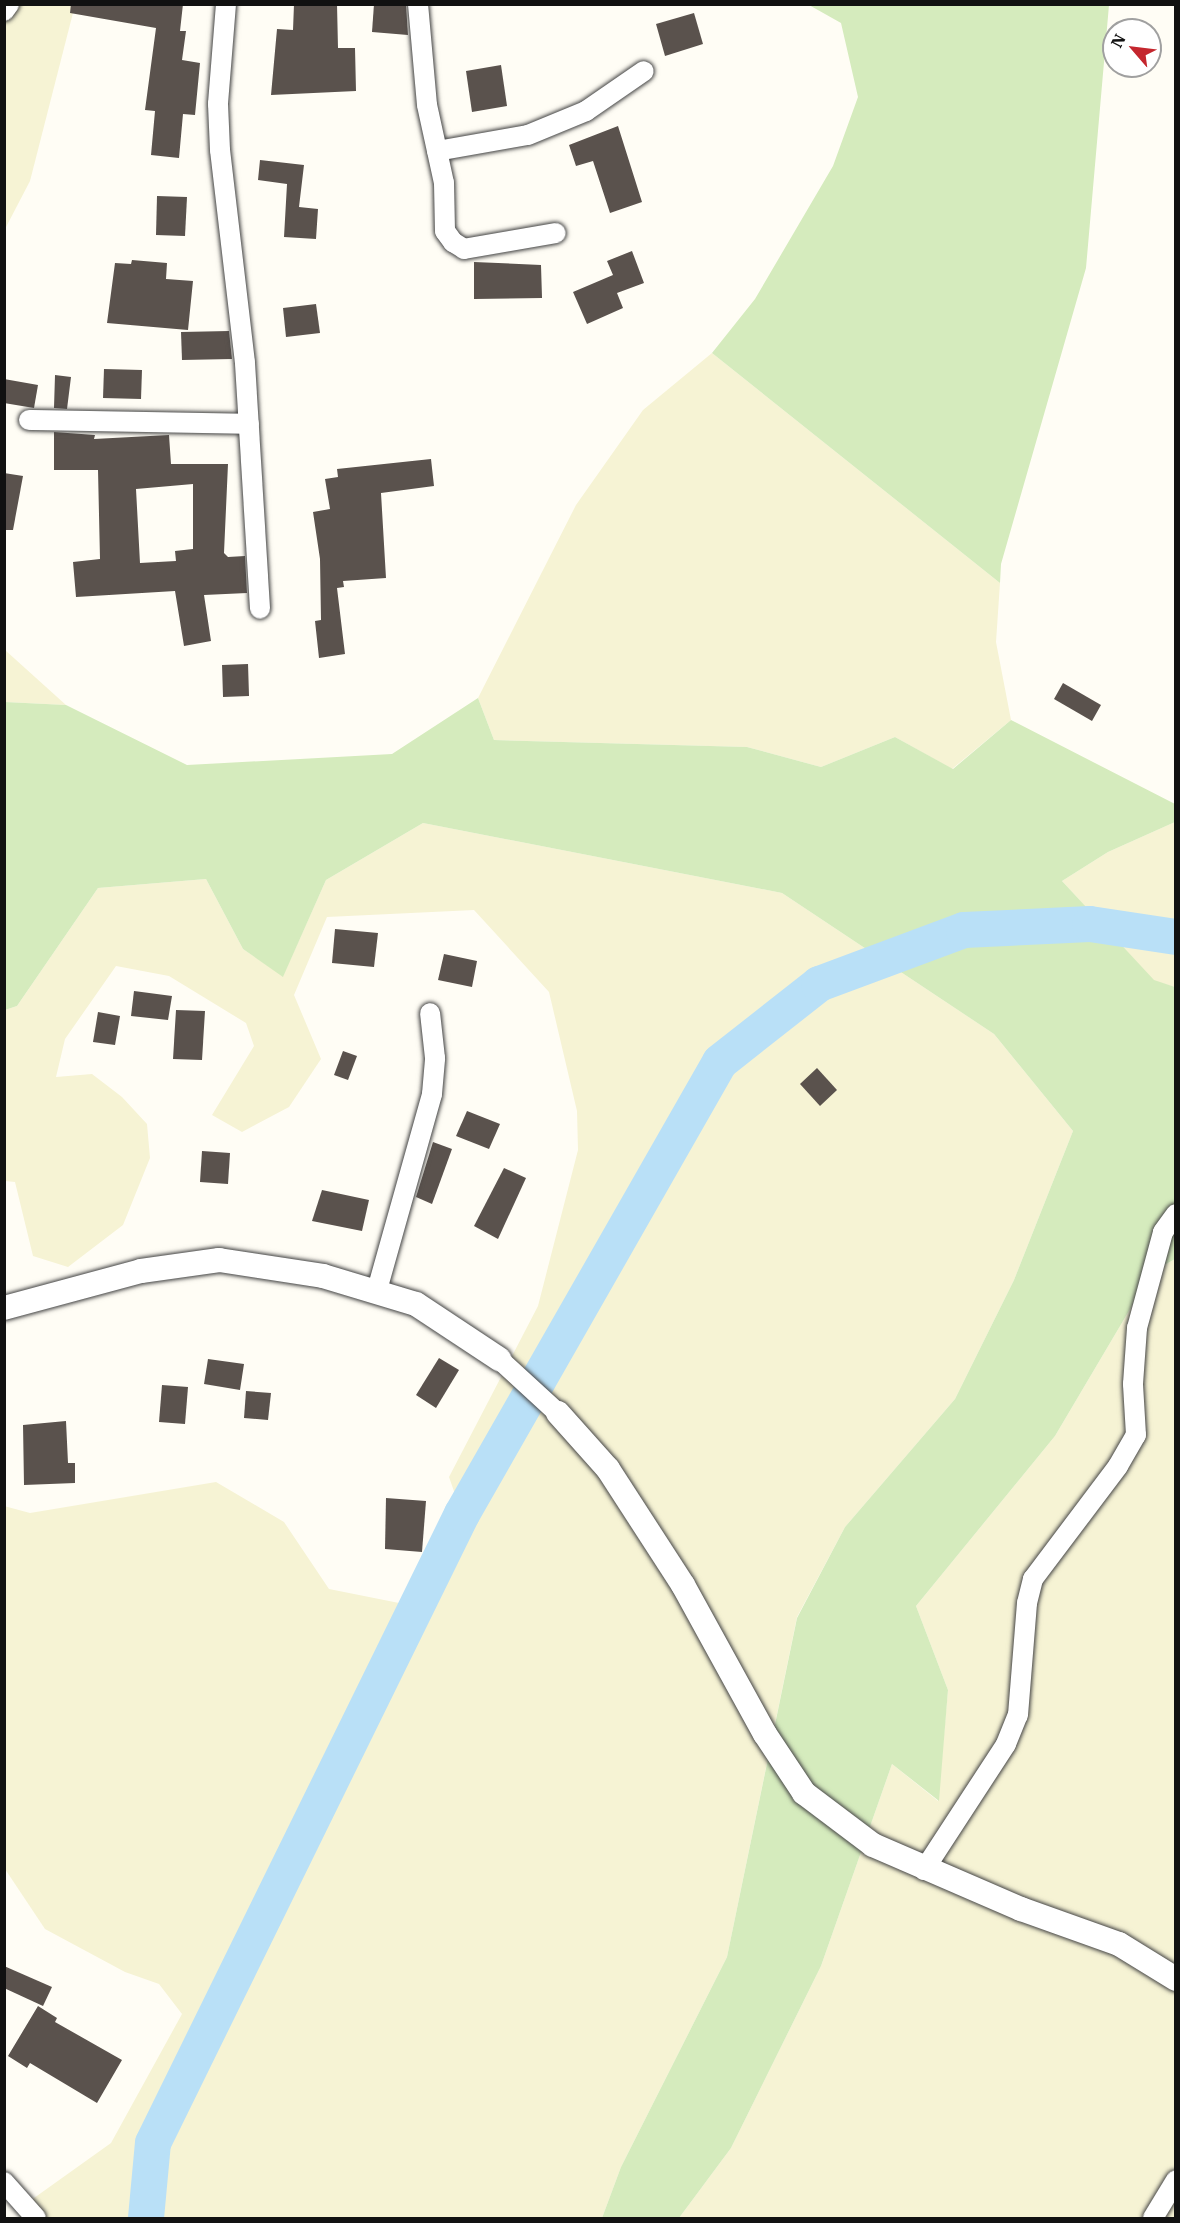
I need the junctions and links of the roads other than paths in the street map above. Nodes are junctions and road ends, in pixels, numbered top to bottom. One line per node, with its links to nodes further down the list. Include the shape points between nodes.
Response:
1 (9, 4): 4 (street)
2 (226, 4): 9 (street, via 218,104 220,150)
3 (418, 4): 6 (street, via 428,105)
4 (4, 11)
5 (644, 71): 6 (street, via 586,111 528,135)
6 (437, 151): 7 (street, via 444,183 445,231 453,242 464,249)
7 (556, 233)
8 (29, 420): 9 (street)
9 (249, 424): 10 (street)
10 (260, 609)
11 (430, 1013): 13 (street, via 435,1058 432,1094)
12 (1176, 1214): 17 (street, via 1163,1232 1137,1328 1133,1384 1136,1435 1118,1466 1033,1579 1027,1603 1018,1715 1006,1744)
13 (376, 1290): 14 (street, via 322,1276 219,1260 141,1271); 15 (street, via 416,1304)
14 (4, 1308)
15 (499, 1359): 16 (street)
16 (558, 1413): 17 (street, via 608,1468 683,1585 765,1734 804,1793 873,1845)
17 (924, 1870): 18 (street, via 1119,1944)
18 (1176, 1978)
19 (1176, 2180): 22 (street)
20 (4, 2182): 21 (street)
21 (36, 2218)
22 (1153, 2218)

